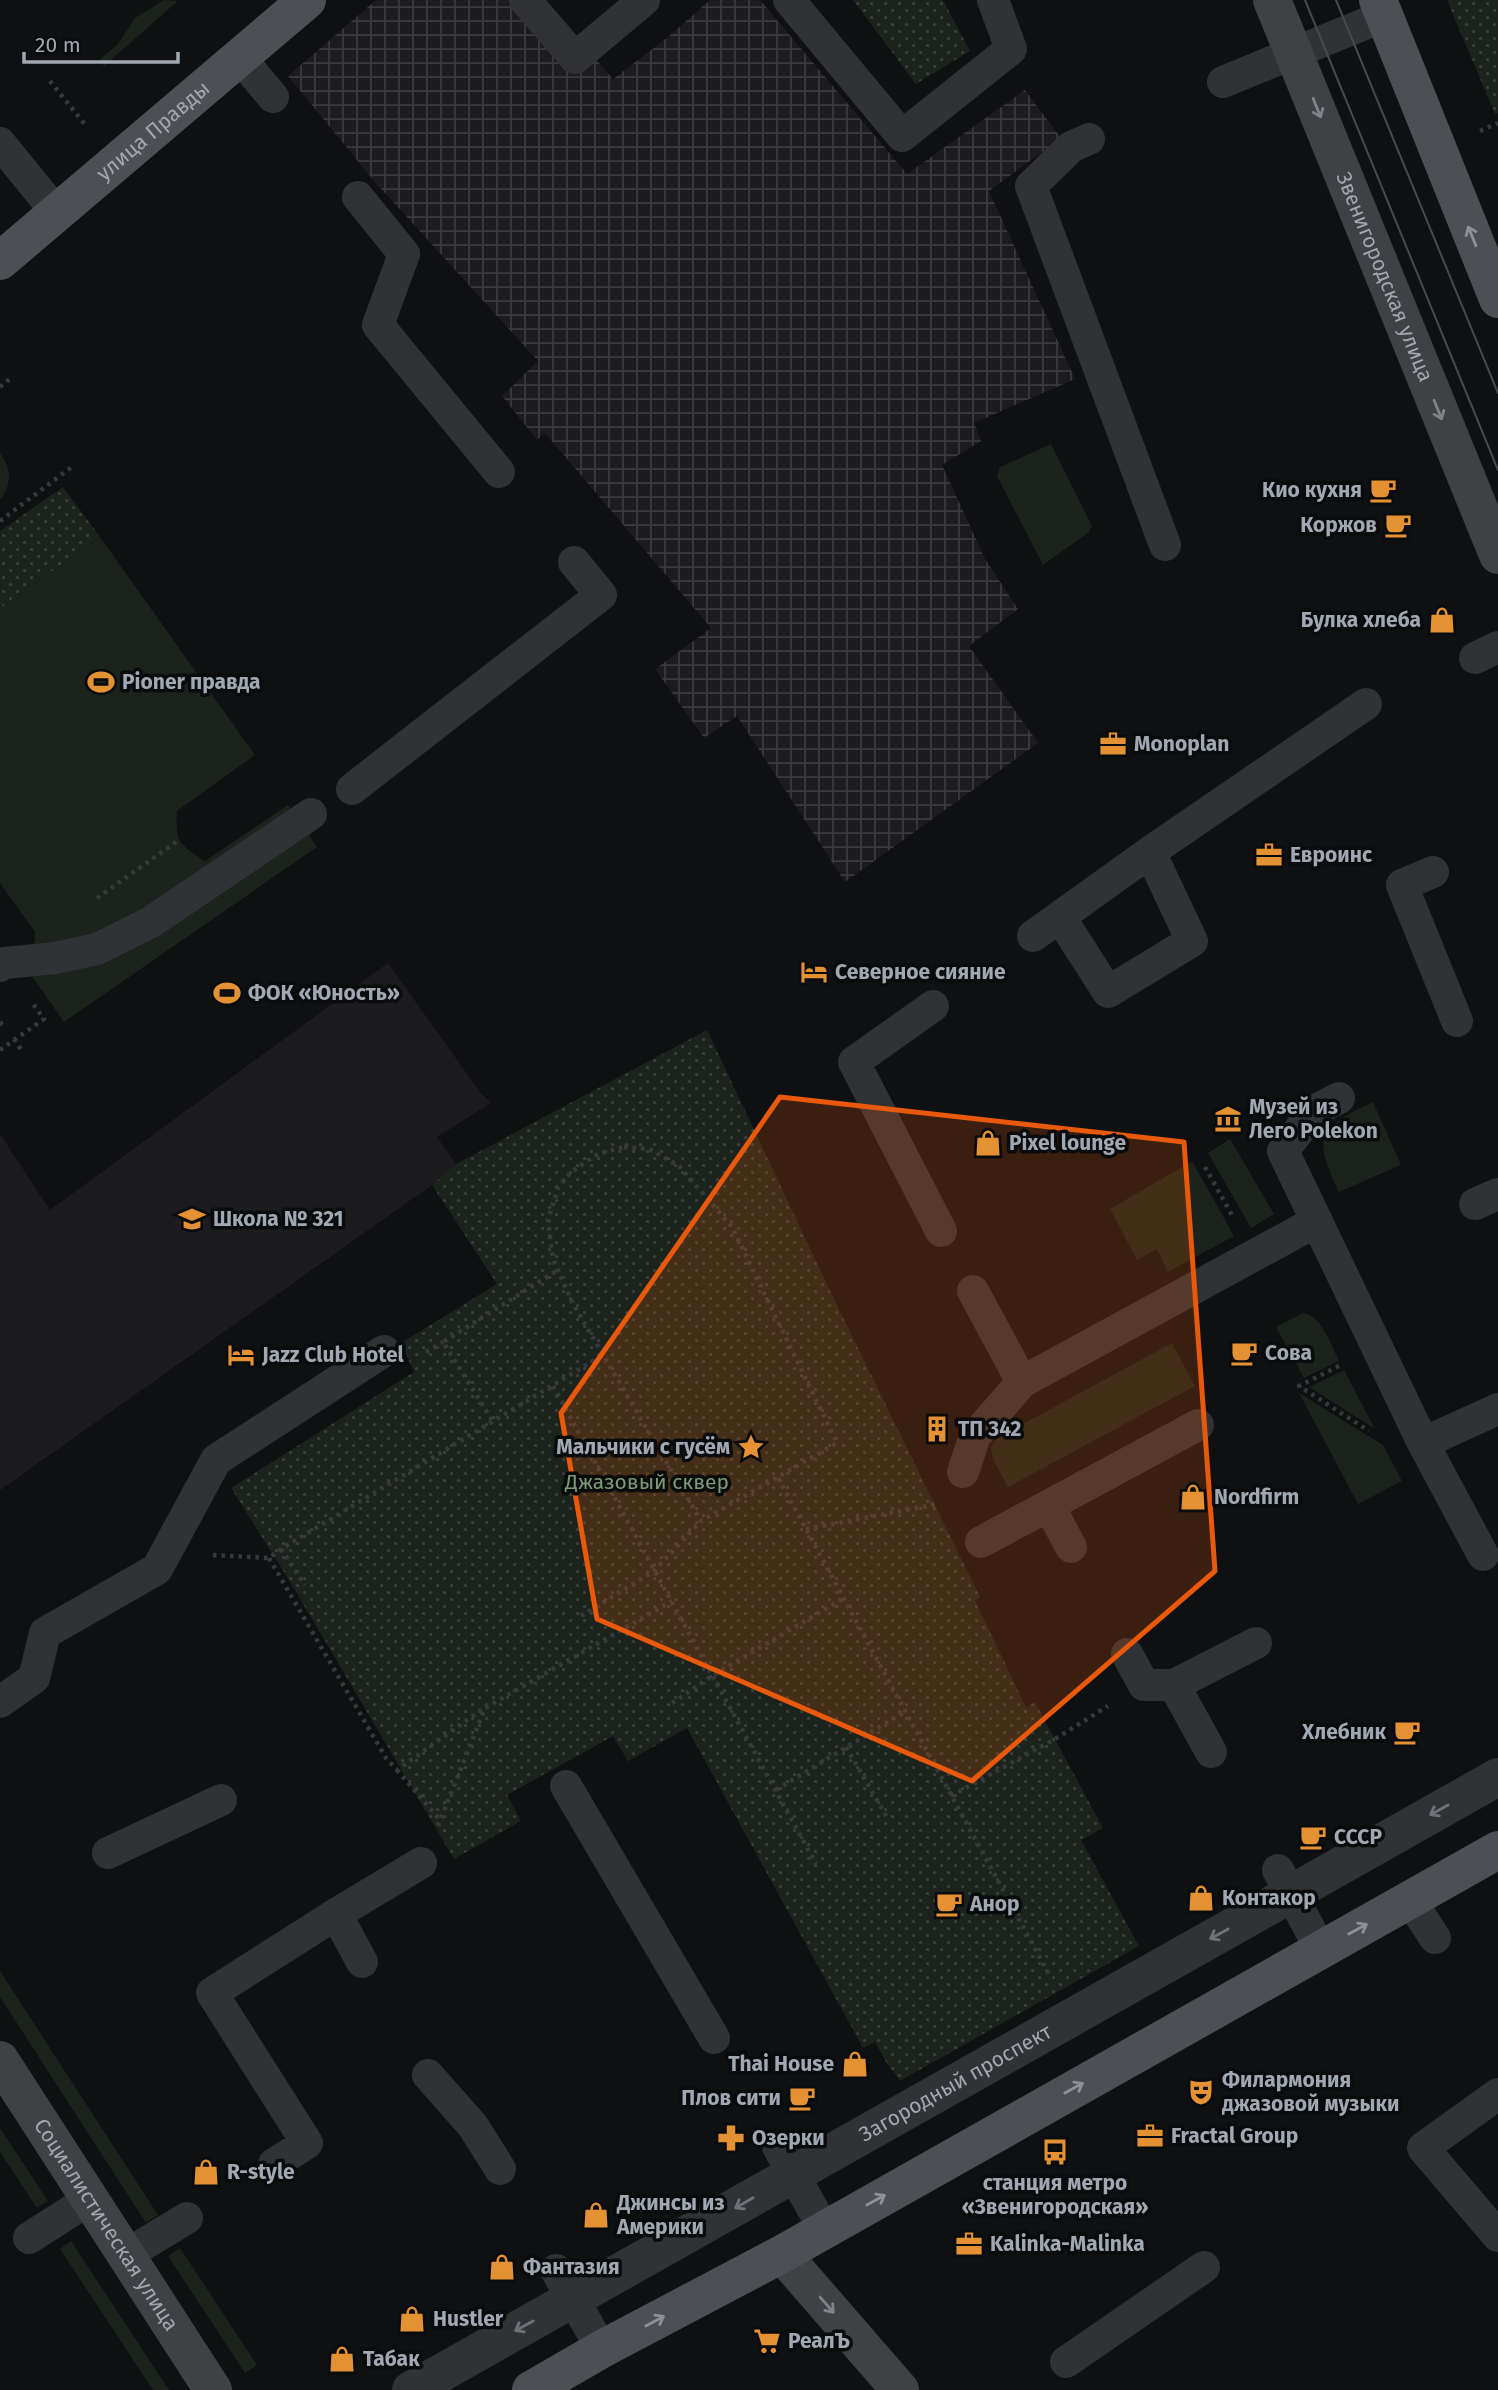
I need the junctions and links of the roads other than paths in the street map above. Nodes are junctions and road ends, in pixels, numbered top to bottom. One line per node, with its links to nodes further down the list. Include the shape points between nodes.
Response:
1 (307, 0): 9 (main road, улица Правды)
2 (525, 0): 3 (lane, via 575,58)
3 (643, 0)
4 (789, 0): 5 (lane, via 902,136 1011,49)
5 (993, 0)
6 (1272, 0): 8 (street, Звенигородская улица)
7 (1381, 8): 8 (lane); 17 (main road, one-way to 7)
8 (1294, 53): 10 (lane); 20 (street, Звенигородская улица, one-way to 20)
9 (241, 59): 11 (lane); 15 (main road, улица Правды)
10 (1223, 82)
11 (273, 97)
12 (1089, 139): 19 (lane, via 1071,147 1031,186)
13 (0, 143): 15 (lane)
14 (358, 197): 18 (lane, via 404,254 377,325)
15 (57, 213): 16 (main road, улица Правды)
16 (0, 261)
17 (1498, 299)
18 (499, 472)
19 (1165, 545)
20 (1497, 551)
21 (574, 562): 23 (lane, via 601,595)
22 (1366, 704): 25 (lane)
23 (352, 789)
24 (311, 814): 29 (lane, via 151,922 97,949)
25 (1150, 852): 27 (lane); 27 (lane, via 1192,941 1108,992)
26 (1433, 872): 31 (lane, via 1402,885)
27 (1060, 917): 28 (lane)
28 (1033, 936)
29 (0, 966)
30 (933, 1006): 34 (lane, via 854,1062)
31 (1457, 1021)
32 (1339, 1098): 33 (lane, via 1314,1111 1283,1151)
33 (1317, 1221): 37 (lane); 40 (lane)
34 (941, 1231)
35 (973, 1291): 37 (lane)
36 (384, 1351): 49 (lane, via 216,1460 157,1569 44,1633 34,1678)
37 (1022, 1382): 41 (lane, via 975,1436)
38 (1498, 1409): 40 (lane)
39 (1198, 1425): 42 (lane)
40 (1423, 1443): 45 (lane)
41 (963, 1472)
42 (1049, 1506): 43 (lane); 44 (lane)
43 (981, 1542)
44 (1071, 1547)
45 (1483, 1555)
46 (1256, 1643): 48 (lane)
47 (1127, 1654): 48 (lane)
48 (1159, 1685): 50 (lane)
49 (0, 1702)
50 (1211, 1752)
51 (1498, 1777): 57 (street, Загородный проспект, one-way to 57)
52 (566, 1786): 63 (lane)
53 (221, 1800): 55 (lane)
54 (1498, 1850): 58 (main road)
55 (108, 1853)
56 (421, 1863): 59 (lane)
57 (1284, 1882): 61 (lane); 67 (street, Загородный проспект, one-way to 67)
58 (1409, 1900): 60 (lane); 61 (main road, one-way to 58)
59 (336, 1914): 62 (lane); 68 (lane, via 212,1993 307,2143)
60 (1435, 1938)
61 (1321, 1950): 72 (main road, one-way to 61)
62 (362, 1962)
63 (714, 2038)
64 (0, 2060): 70 (street, Социалистическая улица)
65 (428, 2075): 69 (lane, via 472,2126)
66 (1498, 2094): 73 (lane, via 1423,2148)
67 (785, 2161): 72 (lane); 78 (street, Загородный проспект, one-way to 78)
68 (274, 2164)
69 (500, 2169)
70 (90, 2199): 74 (lane); 76 (street, Социалистическая улица)
71 (187, 2218): 76 (lane)
72 (824, 2230): 75 (main road)
73 (1498, 2236)
74 (29, 2238)
75 (782, 2254): 79 (main road, one-way to 75); 84 (street, one-way to 84)
76 (126, 2255): 81 (street, Социалистическая улица)
77 (1204, 2267): 80 (lane)
78 (565, 2284): 79 (lane); 82 (street, Загородный проспект, one-way to 82)
79 (603, 2349): 83 (main road)
80 (1066, 2362)
81 (213, 2390)
82 (411, 2390)
83 (531, 2390)
84 (900, 2390)

